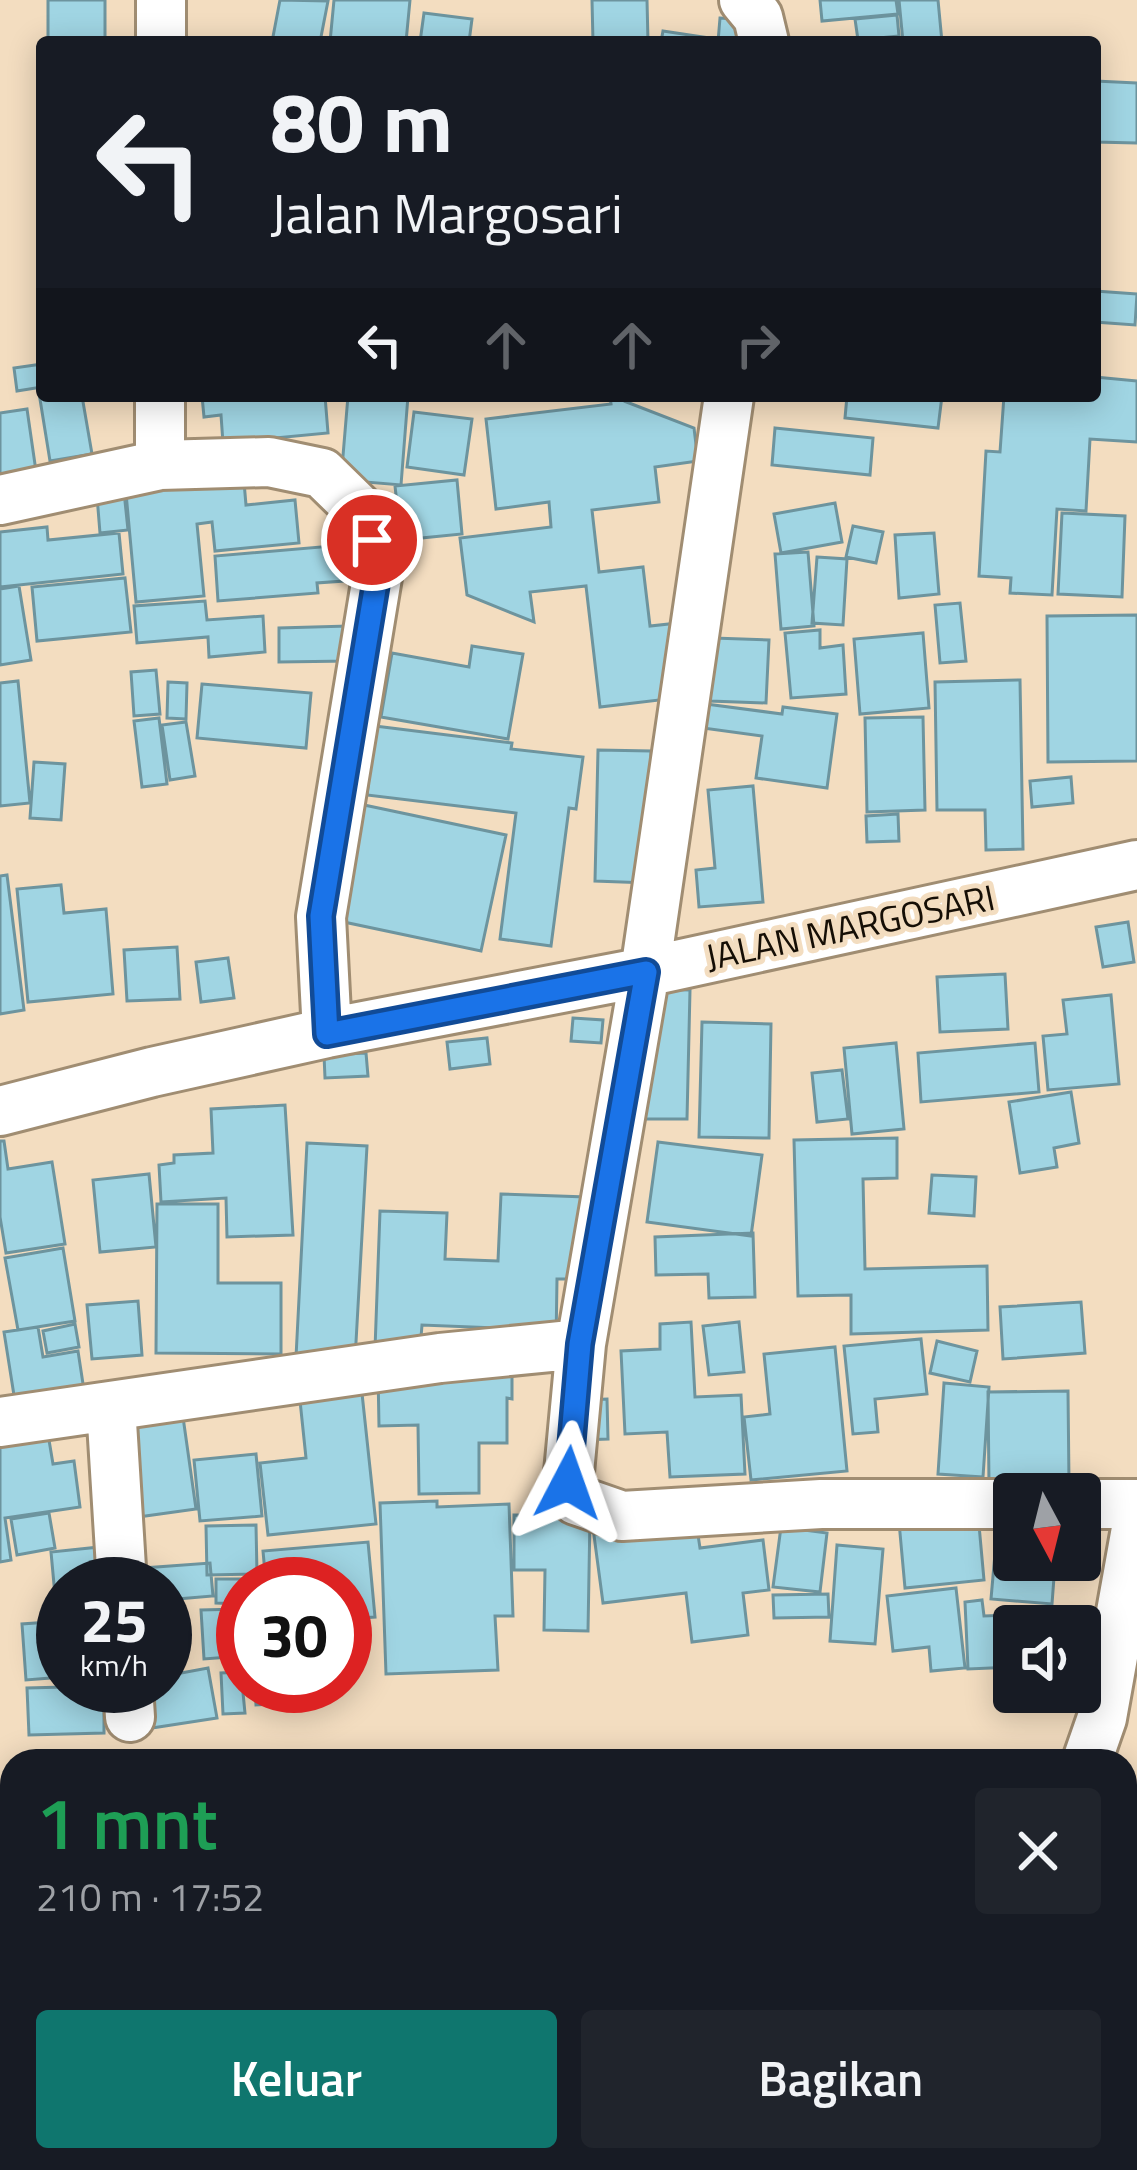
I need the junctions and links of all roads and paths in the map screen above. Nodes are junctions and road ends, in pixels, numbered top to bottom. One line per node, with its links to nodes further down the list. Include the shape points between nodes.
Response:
1 (161, 0): 3 (street)
2 (744, 0): 4 (street)
3 (161, 36)
4 (763, 36)
5 (160, 402): 7 (street)
6 (728, 402): 10 (street)
7 (160, 465): 8 (street); 11 (street, via 269,462 322,473 365,514 379,565 321,916)
8 (0, 500)
9 (1137, 865): 10 (street, JALAN MARGOSARI)
10 (646, 972): 11 (street, JALAN MARGOSARI); 13 (street)
11 (327, 1034): 12 (street, JALAN MARGOSARI)
12 (0, 1111)
13 (580, 1344): 14 (street); 16 (street, via 568,1483 576,1500 596,1509 622,1516)
14 (111, 1406): 15 (street); 20 (street)
15 (0, 1422)
16 (993, 1504)
17 (1101, 1504): 18 (street)
18 (1137, 1504)
19 (1137, 1523): 21 (street)
20 (120, 1557)
21 (1094, 1739)

